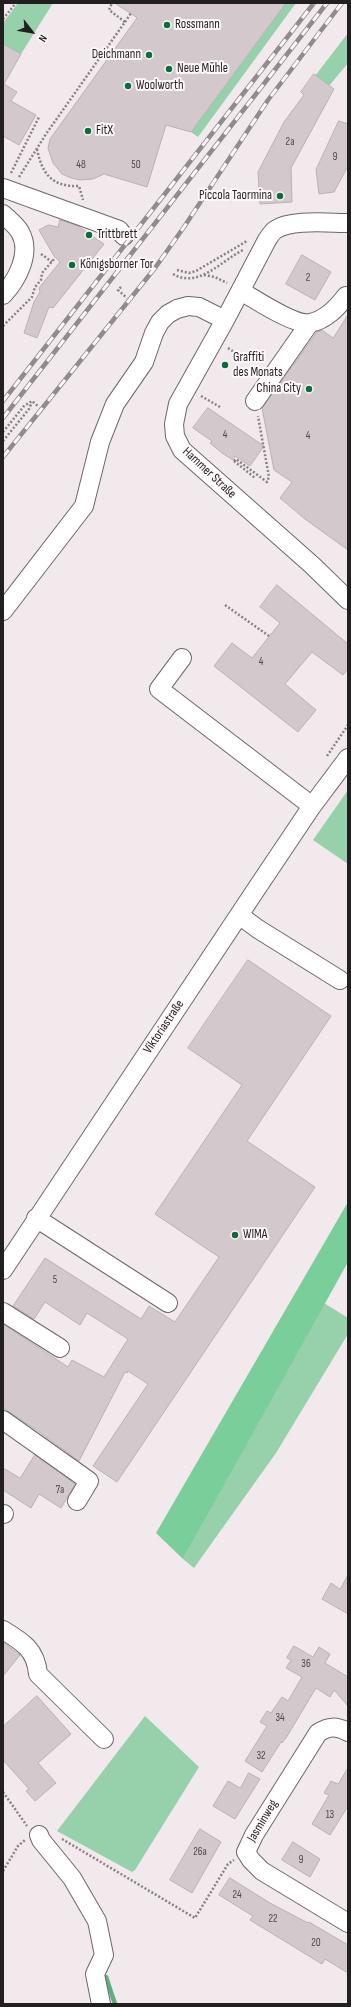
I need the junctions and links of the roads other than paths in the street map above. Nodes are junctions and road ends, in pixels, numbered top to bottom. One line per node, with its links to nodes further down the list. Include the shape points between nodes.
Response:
1 (6, 189): 4 (street, via 119,230)
2 (3, 214): 6 (street, via 21,233 24,244 23,260 18,275)
3 (348, 223): 5 (street, Hammer Straße, via 300,224 275,230 267,240)
4 (124, 236)
5 (241, 291): 8 (street, Hammer Straße); 9 (street, via 288,318)
6 (6, 292)
7 (348, 297): 9 (street, via 346,296 337,309)
8 (225, 320): 11 (street, Hammer Straße, via 178,404 174,424 178,443 182,450 307,560); 12 (street, via 199,307 188,306 177,308 160,322 139,372 115,404 100,442 84,506)
9 (309, 324): 10 (street)
10 (255, 401)
11 (348, 600)
12 (3, 611)
13 (182, 658): 17 (street, via 159,688)
14 (348, 744): 16 (street, Viktoriastraße)
15 (348, 758): 16 (street, Viktoriastraße)
16 (327, 786): 17 (street, Viktoriastraße)
17 (312, 806): 18 (street, Viktoriastraße)
18 (239, 914): 19 (street, via 258,929); 20 (street, Viktoriastraße)
19 (340, 980)
20 (36, 1218): 21 (street, Viktoriastraße); 22 (street)
21 (3, 1270)
22 (168, 1303)
23 (3, 1312): 24 (street)
24 (60, 1348)
25 (3, 1420): 26 (street, via 89,1481)
26 (78, 1501)
27 (3, 1630): 29 (street, via 31,1652 36,1660 38,1674)
28 (348, 1732): 31 (street, Jasminweg, via 328,1726 318,1733 246,1852 262,1871)
29 (104, 1739)
30 (36, 1835): 32 (street, via 72,1878 97,1921 104,1955 95,1974)
31 (348, 1923)
32 (101, 2004)

